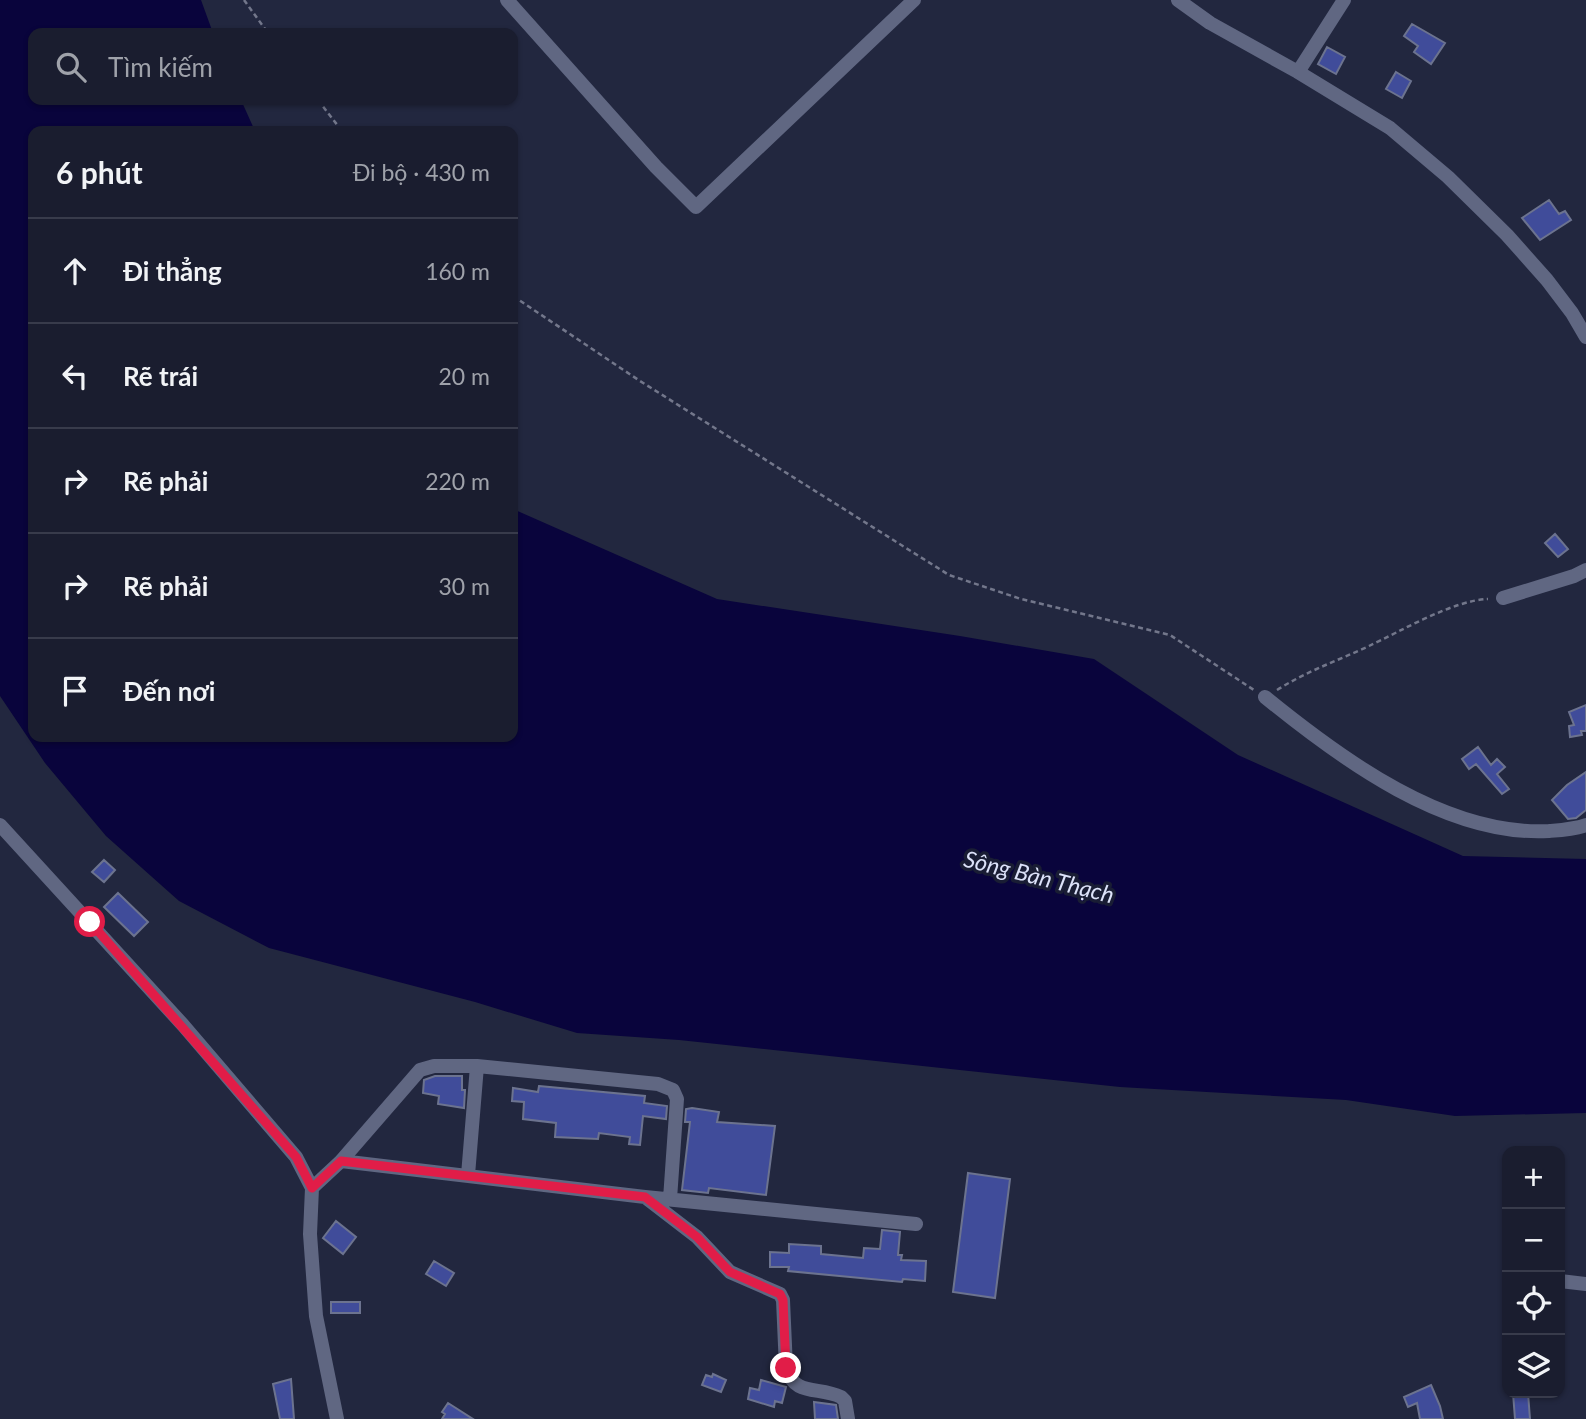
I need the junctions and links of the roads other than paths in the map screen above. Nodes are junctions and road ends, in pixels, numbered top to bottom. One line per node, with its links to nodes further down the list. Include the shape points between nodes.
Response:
1 (507, 0): 2 (street, via 696,207)
2 (914, 0)
3 (1178, 0): 5 (street)
4 (1344, 0): 5 (street)
5 (1298, 72): 6 (street, via 1390,128 1448,177 1547,280)
6 (1586, 337)
7 (1586, 570): 8 (street)
8 (1503, 598)
9 (1265, 697): 11 (street, via 1322,743 1418,800 1480,825 1527,832)
10 (0, 825): 15 (street, via 209,1055 296,1157)
11 (1586, 825)
12 (477, 1066): 13 (street, via 420,1070); 14 (street); 17 (street, via 658,1084 673,1090 677,1099)
13 (341, 1161): 14 (street); 15 (street)
14 (468, 1175): 16 (street)
15 (312, 1188): 21 (street, via 316,1316)
16 (645, 1197): 17 (street); 22 (street, via 697,1237 730,1272 780,1294 789,1377 801,1387 841,1396)
17 (670, 1199): 18 (street)
18 (916, 1224)
19 (1565, 1282): 20 (street)
20 (1586, 1284)
21 (337, 1419)
22 (848, 1419)

